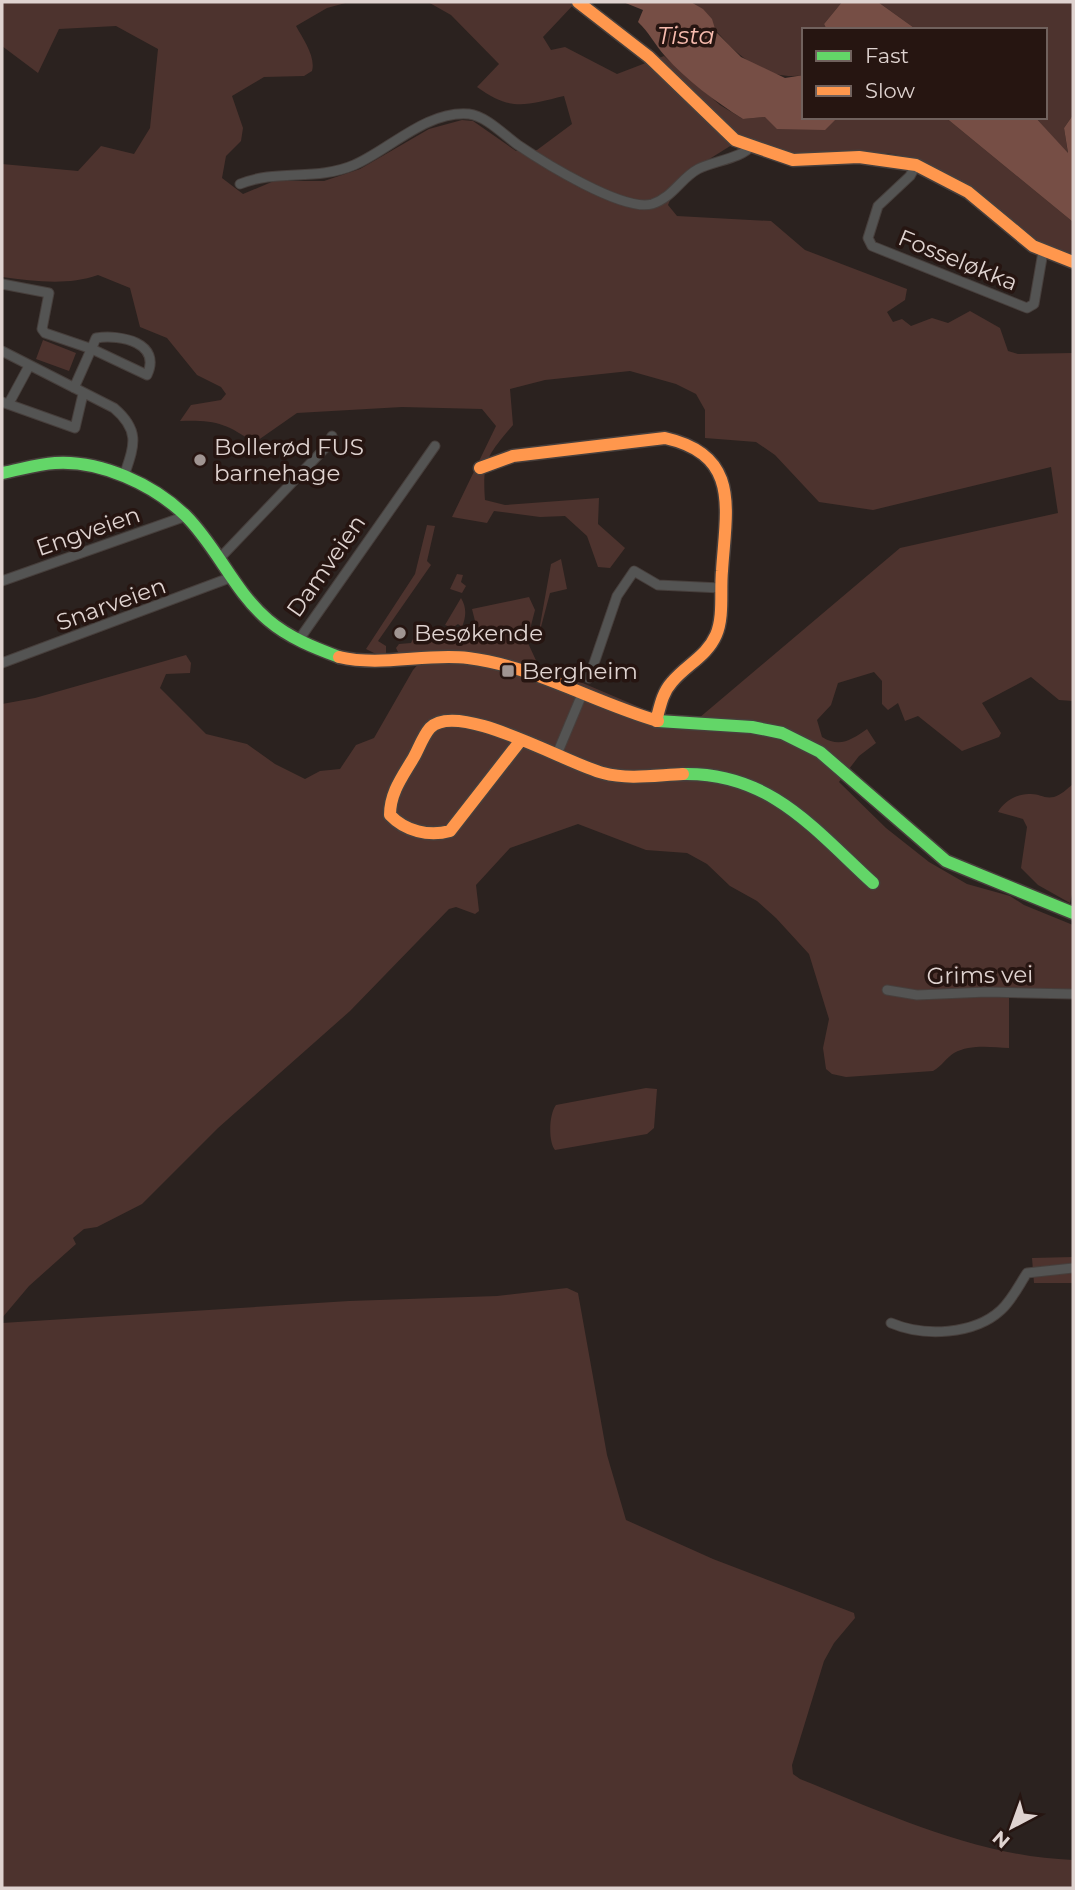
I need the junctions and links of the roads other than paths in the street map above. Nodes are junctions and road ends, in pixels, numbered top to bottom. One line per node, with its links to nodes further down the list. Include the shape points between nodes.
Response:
1 (579, 2): 2 (street, via 649,57 718,127)
2 (750, 147): 3 (street, via 793,160 878,158); 4 (street, via 741,155 696,170 662,200 639,205 578,180 466,114 439,119 331,173 273,176)
3 (916, 165): 5 (street, via 968,192); 5 (street, Fosseløkka, via 878,206 868,238 872,246 1027,308 1034,304)
4 (240, 184)
5 (1043, 252): 6 (street)
6 (1073, 262)
7 (2, 284): 8 (street, via 49,293 43,332)
8 (92, 349): 8 (street, via 99,338 128,341 142,346 152,361 146,375); 11 (street)
9 (2, 351): 10 (street)
10 (29, 366): 11 (street); 13 (street)
11 (74, 388): 12 (street)
12 (83, 394): 13 (street, via 75,428); 18 (street, via 114,408 131,426 133,448)
13 (5, 402)
14 (332, 436): 20 (street)
15 (435, 446): 24 (street, Damveien)
16 (481, 468): 23 (street, via 513,456 655,438 695,445 713,461 725,491)
17 (2, 472): 18 (street, via 55,463)
18 (124, 476): 19 (street, via 161,494)
19 (186, 516): 20 (street); 22 (street, Engveien)
20 (219, 559): 21 (street)
21 (232, 577): 24 (street, via 259,611); 25 (street, Snarveien)
22 (2, 581)
23 (721, 588): 26 (street, via 658,585 634,570 617,596); 28 (street, via 717,635 664,692)
24 (298, 641): 27 (street, via 341,658 368,662 429,655 471,658)
25 (2, 663)
26 (589, 678)
27 (583, 692): 28 (street); 30 (street)
28 (656, 721): 32 (street, via 752,727 807,744 946,861)
29 (521, 740): 29 (street, via 450,831 427,833 401,825 390,815 390,798 435,723 475,725); 30 (street)
30 (556, 754): 31 (street, via 613,776 699,774 764,790)
31 (873, 883)
32 (1073, 912)
33 (887, 990): 34 (street, Grims vei, via 917,995)
34 (1073, 993)
35 (1073, 1268): 36 (street, via 1027,1273 1001,1310 973,1325 933,1332)
36 (891, 1324)

